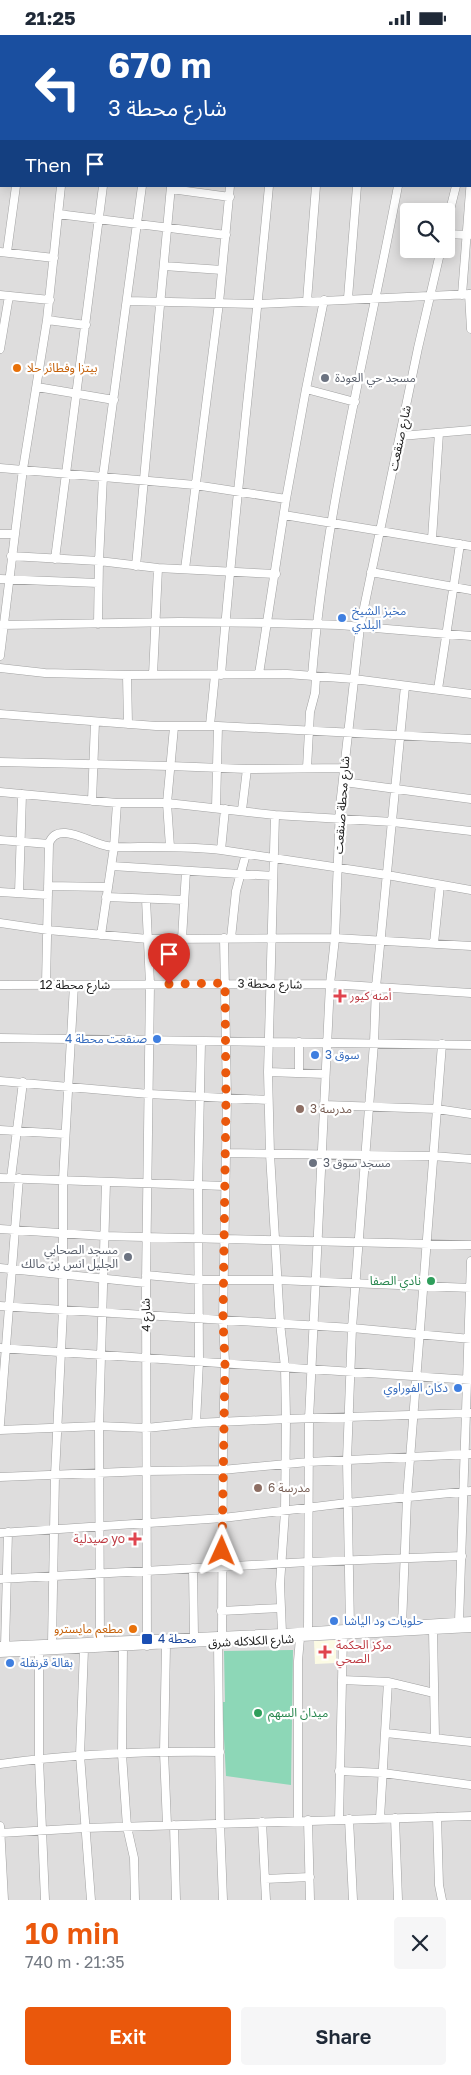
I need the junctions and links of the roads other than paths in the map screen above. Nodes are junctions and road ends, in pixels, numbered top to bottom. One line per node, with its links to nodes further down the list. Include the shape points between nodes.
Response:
1 (16, 187): 22 (street)
2 (61, 187): 15 (street)
3 (104, 187): 16 (street)
4 (142, 187): 17 (street)
5 (230, 187): 13 (street)
6 (269, 187): 39 (street)
7 (316, 187): 36 (street)
8 (357, 187): 32 (street)
9 (398, 187): 31 (street)
10 (456, 187): 14 (street)
11 (471, 187): 21 (street)
12 (171, 188): 13 (street); 18 (street)
13 (230, 197): 20 (street)
14 (452, 203)
15 (58, 214): 16 (street); 23 (street)
16 (100, 219): 17 (street); 41 (street)
17 (138, 223): 18 (street); 35 (street)
18 (167, 226): 20 (street); 25 (street)
19 (455, 234): 21 (street)
20 (226, 235): 26 (street)
21 (468, 235): 27 (street)
22 (4, 252): 23 (street)
23 (54, 258): 33 (street)
24 (439, 258): 30 (street, شارع صنقعت)
25 (164, 266): 26 (street); 37 (street)
26 (222, 270): 38 (street)
27 (467, 294): 30 (street); 42 (street)
28 (0, 295): 29 (street)
29 (9, 295): 33 (street); 43 (street)
30 (430, 296): 31 (street); 52 (street, شارع صنقعت)
31 (376, 297): 32 (street); 49 (street)
32 (348, 298): 34 (street)
33 (50, 300): 40 (street)
34 (324, 300): 36 (street); 46 (street)
35 (127, 301): 37 (street); 48 (street)
36 (307, 301): 39 (street)
37 (160, 303): 38 (street); 57 (street)
38 (219, 303): 39 (street); 58 (street)
39 (258, 303): 59 (street)
40 (47, 320): 41 (street); 45 (street)
41 (86, 325): 47 (street)
42 (471, 329)
43 (1, 334): 44 (street)
44 (0, 349)
45 (37, 387): 47 (street); 54 (street)
46 (306, 389): 49 (street); 60 (street)
47 (76, 394): 48 (street); 55 (street)
48 (114, 400): 56 (street)
49 (355, 401): 62 (street)
50 (471, 430): 51 (street)
51 (439, 433): 52 (street); 66 (street)
52 (401, 436): 63 (street, شارع صنقعت)
53 (0, 467): 54 (street)
54 (23, 469): 55 (street); 65 (street)
55 (65, 472): 56 (street); 70 (street)
56 (103, 476): 57 (street); 71 (street)
57 (144, 482): 58 (street); 72 (street)
58 (195, 485): 59 (street); 74 (street)
59 (238, 492): 60 (street); 75 (street)
60 (286, 499): 61 (street)
61 (284, 515): 62 (street); 77 (street)
62 (331, 523): 63 (street); 87 (street)
63 (380, 531): 66 (street); 76 (street, شارع صنقعت)
64 (0, 534): 65 (street)
65 (14, 534): 69 (street)
66 (432, 539): 67 (street)
67 (460, 544): 68 (street); 81 (street)
68 (471, 546)
69 (11, 557): 70 (street); 79 (street)
70 (55, 559): 71 (street)
71 (99, 561): 72 (street); 80 (street)
72 (136, 566): 73 (street)
73 (158, 568): 74 (street); 83 (street)
74 (185, 569): 75 (street)
75 (230, 572): 77 (street); 84 (street)
76 (371, 572): 81 (street); 89 (street, شارع صنقعت)
77 (276, 574): 85 (street)
78 (0, 579): 79 (street)
79 (9, 579): 80 (street); 88 (street)
80 (98, 583): 86 (street)
81 (452, 587): 82 (street); 90 (street)
82 (471, 590)
83 (156, 622): 84 (street); 86 (street); 96 (street)
84 (225, 623): 85 (street); 97 (street)
85 (268, 623): 87 (street); 94 (street)
86 (98, 624): 88 (street)
87 (316, 624): 89 (street); 98 (street)
88 (2, 625): 92 (street)
89 (360, 627): 90 (street); 99 (street, شارع محطة صنقعت)
90 (446, 633): 91 (street); 101 (street)
91 (471, 636)
92 (0, 657)
93 (0, 668): 95 (street, via 45,673)
94 (259, 674): 97 (street); 98 (street)
95 (127, 675): 96 (street); 105 (street)
96 (153, 675): 97 (street)
97 (218, 675): 106 (street)
98 (314, 676): 99 (street); 108 (street, via 315,693)
99 (354, 679): 100 (street); 109 (street, شارع محطة صنقعت)
100 (405, 685): 101 (street); 110 (street)
101 (438, 689): 102 (street)
102 (471, 694)
103 (0, 714): 104 (street)
104 (95, 722): 105 (street); 113 (street)
105 (128, 724): 107 (street)
106 (214, 725): 107 (street); 108 (street); 117 (street)
107 (174, 727): 114 (street)
108 (308, 732): 109 (street); 115 (street)
109 (347, 733): 110 (street); 116 (street, شارع محطة صنقعت)
110 (400, 735): 111 (street); 120 (street)
111 (471, 739)
112 (0, 762): 113 (street)
113 (94, 765): 114 (street); 124 (street)
114 (170, 765): 117 (street); 126 (street)
115 (307, 768): 116 (street); 118 (street)
116 (345, 768): 119 (street, شارع محطة صنقعت)
117 (217, 769): 118 (street); 127 (street)
118 (246, 769): 128 (street)
119 (344, 782): 120 (street); 130 (street, شارع محطة صنقعت)
120 (395, 789): 123 (street); 131 (street)
121 (0, 792): 122 (street)
122 (22, 794): 124 (street); 134 (street)
123 (471, 799)
124 (92, 801): 125 (street)
125 (117, 803): 126 (street); 136 (street)
126 (167, 803): 127 (street); 137 (street)
127 (220, 808): 128 (street); 138 (street)
128 (242, 810): 129 (street)
129 (275, 815): 130 (street); 140 (street)
130 (340, 819): 131 (street); 142 (street, شارع محطة صنقعت)
131 (393, 822): 132 (street); 145 (street)
132 (471, 831)
133 (0, 840): 134 (street)
134 (20, 843): 135 (street); 152 (street)
135 (49, 844): 136 (street, via 54,836 64,833); 148 (street)
136 (114, 847): 137 (street); 141 (street)
137 (170, 847): 138 (street)
138 (222, 850): 139 (street)
139 (246, 854): 140 (street); 144 (street)
140 (273, 857): 142 (street); 146 (street)
141 (112, 867): 143 (street); 149 (street)
142 (338, 868): 145 (street); 161 (street, شارع محطة صنقعت)
143 (186, 871): 144 (street); 156 (street)
144 (241, 875): 146 (street); 164 (street)
145 (388, 875): 147 (street); 165 (street)
146 (273, 876): 160 (street)
147 (440, 885): 150 (street); 166 (street)
148 (48, 886): 149 (street); 153 (street)
149 (108, 887): 154 (street)
150 (471, 890)
151 (0, 893): 152 (street)
152 (19, 893): 153 (street)
153 (48, 895): 158 (street)
154 (106, 897): 155 (street); 159 (street)
155 (146, 899): 156 (street); 162 (street, شارع 4)
156 (184, 900): 163 (street)
157 (0, 923): 158 (street)
158 (48, 930): 159 (street); 169 (street)
159 (101, 935): 162 (street)
160 (272, 938): 161 (street); 164 (street); 174 (street)
161 (335, 938): 165 (street); 171 (street, شارع محطة صنقعت)
162 (148, 939): 163 (street); 170 (street, شارع 4)
163 (182, 939): 164 (street)
164 (228, 939): 168 (street)
165 (381, 940): 166 (street); 175 (street)
166 (434, 943): 167 (street)
167 (471, 946)
168 (225, 983): 170 (street, شارع محطة 3); 174 (street, شارع محطة 3); 181 (street)
169 (46, 984): 172 (street, شارع محطة 12); 173 (street, شارع محطة 12)
170 (150, 984): 173 (street, شارع محطة 12); 179 (street, شارع 4)
171 (330, 984): 174 (street, شارع محطة 3); 175 (street, شارع محطة 3); 184 (street, شارع محطة صنقعت)
172 (0, 985)
173 (74, 985): 178 (street)
174 (270, 985): 182 (street)
175 (376, 987): 176 (street, شارع محطة 3); 185 (street)
176 (471, 993)
177 (0, 1038): 178 (street)
178 (72, 1040): 179 (street); 193 (street)
179 (149, 1041): 180 (street); 194 (street, شارع 4)
180 (201, 1042): 181 (street); 195 (street)
181 (224, 1042): 182 (street); 196 (street)
182 (267, 1042): 183 (street); 188 (street)
183 (299, 1042): 184 (street); 189 (street)
184 (327, 1042): 185 (street); 190 (street, شارع محطة صنقعت)
185 (374, 1043): 186 (street); 199 (street)
186 (442, 1044): 187 (street); 200 (street)
187 (471, 1045)
188 (268, 1072): 189 (street); 197 (street)
189 (299, 1073): 190 (street)
190 (326, 1074): 198 (street, شارع محطة صنقعت)
191 (0, 1081): 192 (street)
192 (23, 1082): 193 (street); 203 (street)
193 (68, 1087): 194 (street); 204 (street)
194 (149, 1094): 195 (street); 216 (street, شارع 4)
195 (200, 1096): 196 (street); 217 (street)
196 (226, 1098): 197 (street); 205 (street)
197 (268, 1100): 206 (street)
198 (324, 1105): 199 (street); 207 (street, شارع محطة صنقعت)
199 (369, 1106): 200 (street); 208 (street)
200 (437, 1109): 201 (street); 209 (street)
201 (471, 1114)
202 (0, 1130): 203 (street)
203 (16, 1131): 204 (street); 212 (street)
204 (65, 1135): 214 (street)
205 (226, 1153): 206 (street); 218 (street)
206 (270, 1153): 207 (street); 226 (street)
207 (322, 1155): 208 (street); 227 (street, شارع محطة صنقعت)
208 (365, 1155): 209 (street); 228 (street)
209 (433, 1156): 210 (street); 229 (street)
210 (471, 1159)
211 (0, 1178): 212 (street)
212 (11, 1178): 213 (street)
213 (20, 1178): 214 (street); 220 (street)
214 (63, 1180): 215 (street); 221 (street)
215 (106, 1182): 216 (street); 222 (street)
216 (147, 1183): 217 (street); 223 (street, شارع 4)
217 (198, 1185): 218 (street); 224 (street)
218 (225, 1186): 225 (street)
219 (0, 1229): 220 (street)
220 (16, 1231): 221 (street); 233 (street)
221 (63, 1233): 222 (street); 234 (street)
222 (104, 1236): 223 (street); 235 (street)
223 (146, 1237): 224 (street); 236 (street, شارع 4)
224 (199, 1239): 225 (street); 237 (street)
225 (224, 1239): 226 (street); 239 (street)
226 (275, 1240): 227 (street); 238 (street)
227 (317, 1240): 228 (street); 240 (street, شارع محطة صنقعت)
228 (359, 1241): 229 (street); 241 (street)
229 (426, 1244): 230 (street); 242 (street)
230 (471, 1245)
231 (471, 1261): 243 (street)
232 (0, 1268): 233 (street)
233 (13, 1270): 234 (street); 245 (street)
234 (63, 1273): 235 (street); 246 (street)
235 (102, 1279): 236 (street); 247 (street)
236 (146, 1279): 237 (street); 248 (street, شارع 4)
237 (200, 1280): 239 (street); 249 (street)
238 (278, 1280): 239 (street); 240 (street); 251 (street)
239 (224, 1281): 250 (street)
240 (315, 1282): 241 (street); 252 (street, شارع محطة صنقعت)
241 (356, 1283): 242 (street); 253 (street)
242 (423, 1287): 243 (street); 254 (street)
243 (470, 1288): 255 (street)
244 (0, 1306): 245 (street)
245 (10, 1307): 246 (street); 256 (street)
246 (63, 1310): 247 (street); 257 (street)
247 (102, 1312): 248 (street); 258 (street)
248 (146, 1314): 249 (street); 259 (street, شارع 4)
249 (198, 1319): 250 (street); 260 (street)
250 (223, 1320): 251 (street); 261 (street)
251 (280, 1323): 252 (street); 262 (street)
252 (313, 1327): 253 (street); 263 (street, شارع محطة صنقعت)
253 (352, 1328): 254 (street); 264 (street)
254 (421, 1335): 255 (street); 265 (street)
255 (470, 1339): 266 (street)
256 (3, 1348): 257 (street); 274 (street)
257 (62, 1351): 258 (street); 277 (street)
258 (100, 1353): 259 (street); 275 (street)
259 (146, 1357): 260 (street); 276 (street, شارع 4)
260 (199, 1361): 261 (street); 273 (street)
261 (225, 1363): 262 (street); 272 (street)
262 (285, 1367): 263 (street); 270 (street)
263 (312, 1369): 264 (street); 271 (street, شارع محطة صنقعت)
264 (350, 1372): 265 (street); 269 (street)
265 (418, 1377): 266 (street); 268 (street)
266 (469, 1380): 267 (street)
267 (468, 1414): 268 (street); 279 (street)
268 (415, 1415): 269 (street); 280 (street)
269 (347, 1418): 271 (street); 281 (street)
270 (286, 1419): 271 (street); 272 (street); 283 (street)
271 (309, 1419): 282 (street, شارع محطة صنقعت)
272 (223, 1422): 273 (street); 284 (street)
273 (196, 1423): 276 (street)
274 (0, 1424)
275 (99, 1426): 276 (street); 277 (street); 286 (street)
276 (146, 1428): 285 (street, شارع 4)
277 (58, 1429): 278 (street); 287 (street)
278 (0, 1430)
279 (468, 1454): 280 (street); 289 (street)
280 (411, 1457): 281 (street); 290 (street)
281 (347, 1461): 282 (street); 291 (street)
282 (308, 1462): 283 (street); 292 (street, شارع محطة صنقعت)
283 (286, 1465): 284 (street); 293 (street)
284 (222, 1470): 285 (street); 294 (street)
285 (146, 1471): 286 (street); 295 (street, شارع 4)
286 (99, 1473): 287 (street); 296 (street)
287 (56, 1475): 288 (street); 297 (street)
288 (0, 1477)
289 (468, 1491): 290 (street); 299 (street)
290 (407, 1498): 291 (street); 300 (street)
291 (347, 1503): 292 (street); 301 (street)
292 (308, 1508): 293 (street); 302 (street, شارع محطة صنقعت)
293 (284, 1511): 294 (street); 303 (street)
294 (223, 1518): 295 (street); 304 (street)
295 (147, 1524): 296 (street); 306 (street, شارع 4)
296 (99, 1526): 297 (street); 307 (street)
297 (54, 1528): 298 (street); 308 (street)
298 (4, 1532): 309 (street)
299 (462, 1555): 300 (street); 314 (street)
300 (404, 1557): 301 (street); 315 (street)
301 (348, 1560): 302 (street); 316 (street)
302 (308, 1562): 303 (street); 319 (street, شارع محطة صنقعت)
303 (281, 1564): 304 (street); 310 (street)
304 (222, 1567): 305 (street); 311 (street)
305 (193, 1568): 306 (street); 322 (street)
306 (147, 1570): 307 (street); 326 (street, شارع 4)
307 (100, 1573): 308 (street); 325 (street)
308 (53, 1575): 309 (street); 327 (street)
309 (4, 1579): 312 (street)
310 (281, 1608): 311 (street); 320 (street)
311 (221, 1611): 324 (street)
312 (3, 1620): 329 (street)
313 (471, 1621): 314 (street, شارع الكلاكله شرق)
314 (458, 1622): 315 (street, شارع الكلاكله شرق)
315 (402, 1625): 316 (street, شارع الكلاكله شرق)
316 (350, 1628): 319 (street, شارع الكلاكله شرق)
317 (471, 1628): 318 (street, شارع الكلاكله شرق)
318 (433, 1630): 321 (street, شارع الكلاكله شرق); 336 (street)
319 (308, 1631): 320 (street, شارع الكلاكله شرق)
320 (282, 1633): 324 (street, شارع الكلاكله شرق)
321 (343, 1635): 323 (street, شارع الكلاكله شرق); 334 (street)
322 (194, 1637): 324 (street, شارع الكلاكله شرق); 326 (street, شارع الكلاكله شرق)
323 (300, 1638): 324 (street, شارع الكلاكله شرق); 356 (street)
324 (220, 1639): 328 (street, شارع الكلاكله شرق); 341 (street)
325 (100, 1642): 326 (street, شارع الكلاكله شرق); 327 (street, شارع الكلاكله شرق)
326 (147, 1643): 328 (street, شارع الكلاكله شرق); 330 (street, شارع الكلاكله شرق)
327 (52, 1644): 329 (street, شارع الكلاكله شرق)
328 (166, 1645): 340 (street)
329 (2, 1646)
330 (123, 1647): 331 (street, شارع الكلاكله شرق); 342 (street)
331 (84, 1649): 332 (street, شارع الكلاكله شرق); 343 (street)
332 (39, 1651): 333 (street, شارع الكلاكله شرق); 344 (street)
333 (0, 1653)
334 (342, 1680): 335 (street); 346 (street)
335 (388, 1682): 336 (street); 337 (street)
336 (434, 1693): 338 (street)
337 (386, 1733): 338 (street); 347 (street)
338 (435, 1738): 339 (street)
339 (471, 1742)
340 (164, 1752): 341 (street); 342 (street); 359 (street)
341 (220, 1752): 358 (street)
342 (122, 1754): 343 (street); 361 (street)
343 (80, 1755): 344 (street); 362 (street)
344 (39, 1759): 345 (street); 363 (street)
345 (0, 1764)
346 (339, 1771): 347 (street); 355 (street)
347 (383, 1773): 348 (street); 351 (street)
348 (471, 1785)
349 (471, 1816): 350 (street)
350 (438, 1817): 352 (street); 377 (street)
351 (380, 1818): 352 (street); 353 (street)
352 (395, 1818): 376 (street)
353 (349, 1819): 355 (street); 375 (street)
354 (308, 1820): 355 (street); 356 (street); 365 (street)
355 (339, 1820)
356 (298, 1821): 357 (street)
357 (262, 1822): 358 (street); 366 (street)
358 (220, 1823): 359 (street); 372 (street)
359 (171, 1825): 361 (street); 371 (street)
360 (0, 1826): 364 (street)
361 (127, 1827): 362 (street); 370 (street, via 134,1858)
362 (85, 1828): 363 (street); 369 (street)
363 (43, 1831): 364 (street); 368 (street)
364 (0, 1833): 367 (street)
365 (310, 1877): 366 (street); 374 (street)
366 (265, 1879): 373 (street)
367 (4, 1900)
368 (45, 1900)
369 (91, 1900)
370 (135, 1900)
371 (176, 1900)
372 (223, 1900)
373 (266, 1900)
374 (310, 1900)
375 (353, 1900)
376 (398, 1900)
377 (442, 1900)

